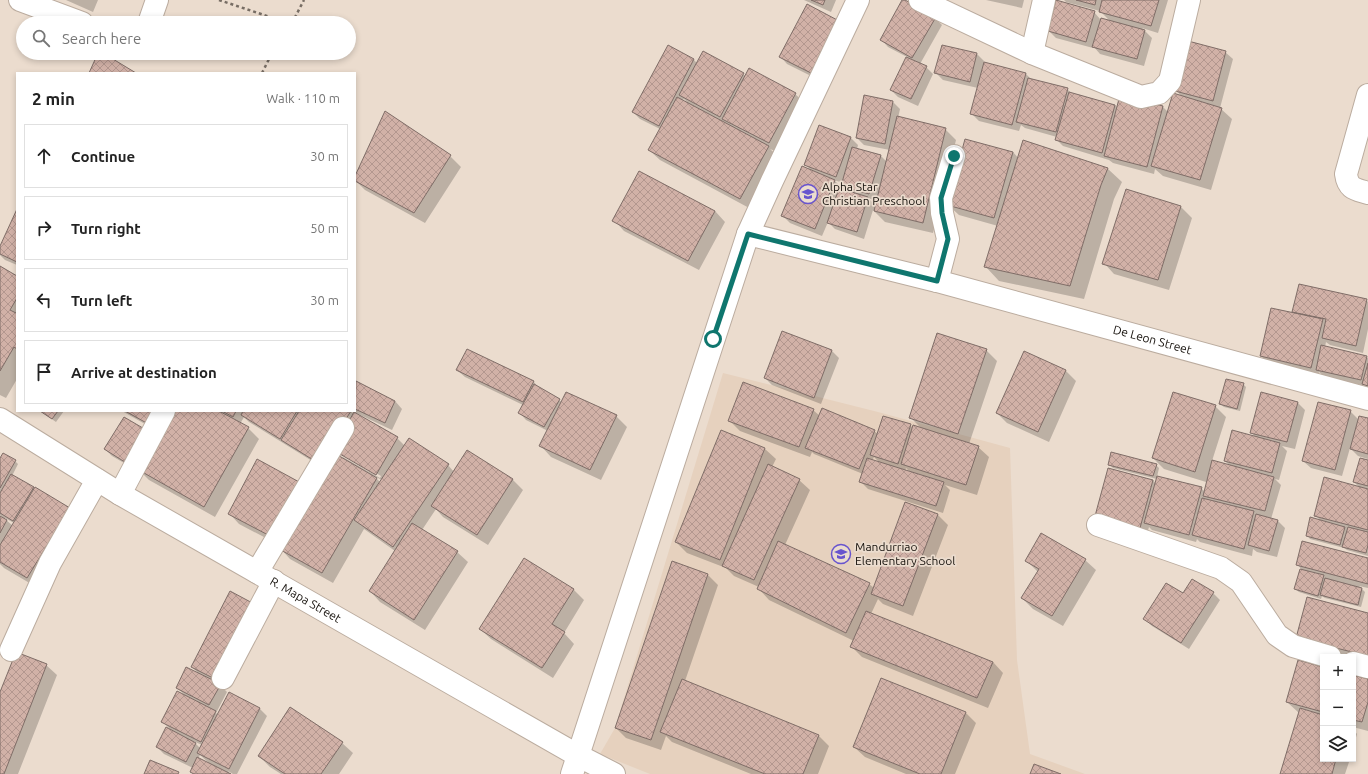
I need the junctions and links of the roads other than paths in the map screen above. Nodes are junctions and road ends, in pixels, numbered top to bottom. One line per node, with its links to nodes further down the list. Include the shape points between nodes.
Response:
1 (20, 0): 7 (street)
2 (157, 0): 8 (street)
3 (858, 0): 13 (street)
4 (920, 0): 9 (street)
5 (1044, 0): 9 (street)
6 (1189, 0): 9 (street, via 1170,80 1159,93 1141,97)
7 (63, 16)
8 (151, 16)
9 (1032, 53)
10 (1368, 95): 12 (street, via 1346,174 1354,189)
11 (954, 156): 14 (street, via 941,198 948,239)
12 (1368, 193)
13 (748, 234): 14 (street, De Leon Street); 28 (street)
14 (937, 281): 15 (street, De Leon Street)
15 (1368, 399)
16 (163, 412): 20 (street)
17 (0, 419): 19 (street, R. Mapa Street)
18 (343, 428): 22 (street)
19 (97, 480): 20 (street, R. Mapa Street); 23 (street, via 50,563)
20 (120, 494): 22 (street, R. Mapa Street)
21 (1098, 525): 24 (street, via 1221,568 1241,582 1277,635 1293,646)
22 (265, 577): 27 (street); 28 (street, R. Mapa Street)
23 (11, 650)
24 (1320, 654)
25 (1356, 664): 26 (street)
26 (1368, 667)
27 (223, 678)
28 (574, 765): 29 (street, R. Mapa Street)
29 (614, 774)

